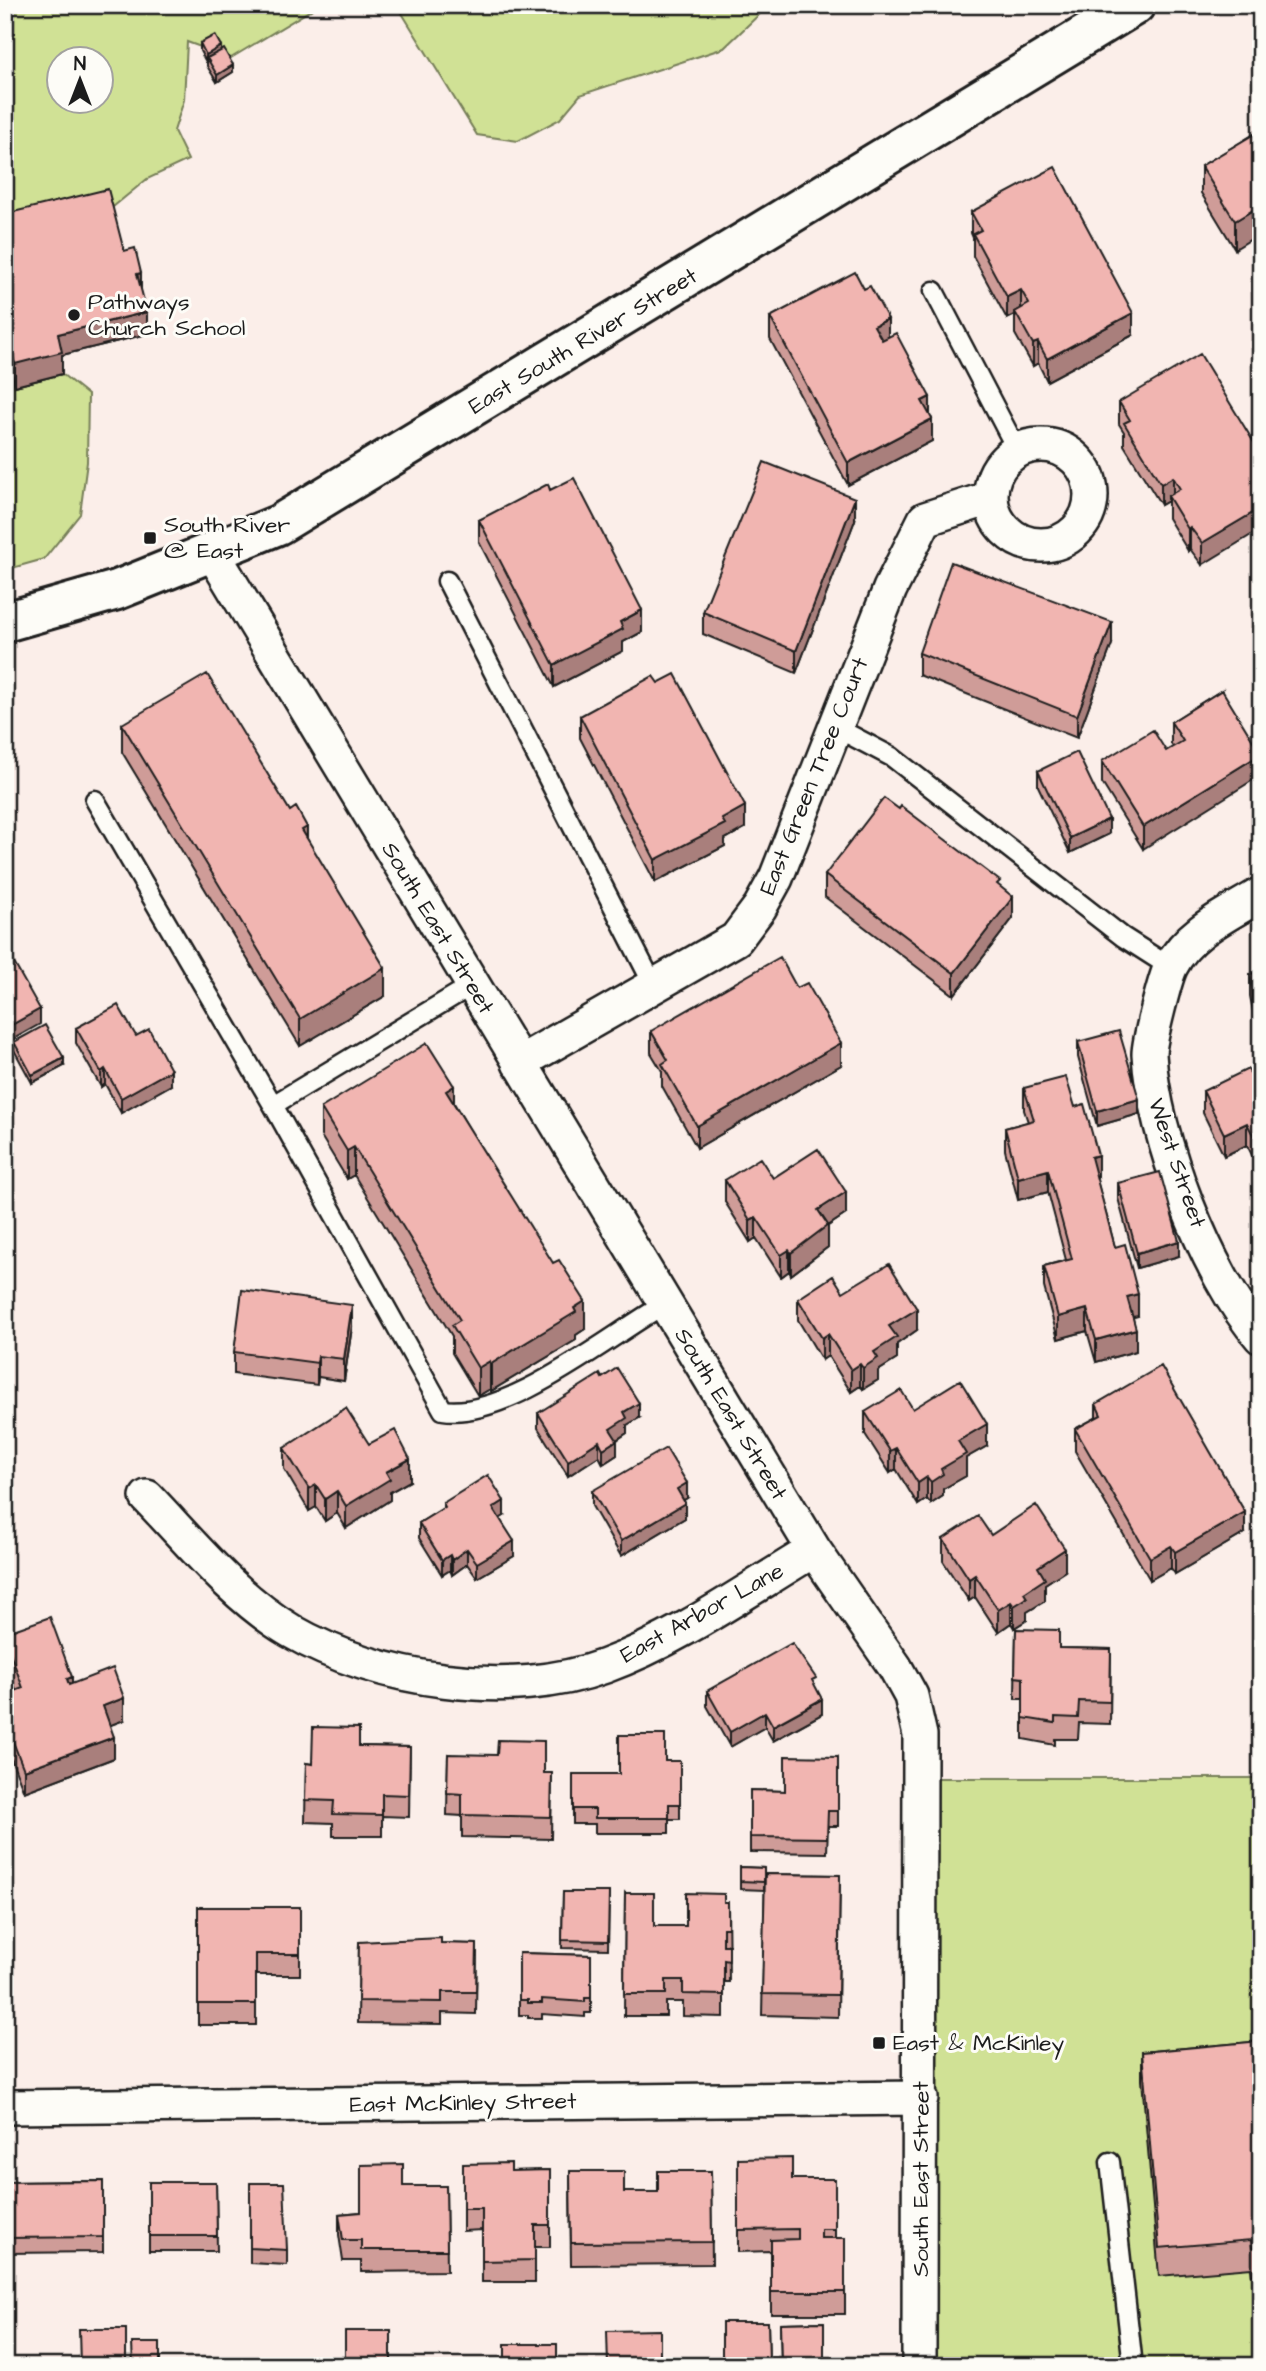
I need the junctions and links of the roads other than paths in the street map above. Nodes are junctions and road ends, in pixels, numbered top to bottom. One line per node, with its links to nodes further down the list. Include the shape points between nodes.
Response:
1 (1135, 5): 5 (street, East South River Street, via 336,492 278,525)
2 (934, 291): 3 (lane)
3 (1017, 450): 4 (street, via 998,467); 4 (street, via 1040,444 1071,453 1090,480 1088,513 1066,539 1033,545 1016,540 1003,529)
4 (990, 498): 8 (street, East Green Tree Court, via 925,519 890,589)
5 (212, 552): 7 (street, East South River Street, via 117,590); 12 (street, South East Street)
6 (447, 581): 13 (lane)
7 (5, 622)
8 (835, 727): 11 (lane, via 892,757 1123,937); 13 (street, East Green Tree Court, via 760,908 736,939)
9 (95, 800): 15 (lane)
10 (1261, 894): 11 (street, West Street, via 1194,936)
11 (1170, 967): 17 (street, West Street, via 1149,1050 1154,1105 1179,1183 1219,1277)
12 (472, 985): 14 (street, South East Street); 15 (lane)
13 (655, 988): 14 (street, East Green Tree Court)
14 (519, 1063): 16 (street, South East Street)
15 (273, 1105): 16 (lane, via 443,1410 482,1407 528,1389)
16 (665, 1304): 19 (street, South East Street)
17 (1261, 1337)
18 (148, 1497): 19 (street, East Arbor Lane, via 219,1573 291,1630 369,1665 473,1682 550,1679 602,1667 641,1651)
19 (814, 1550): 20 (street, South East Street, via 895,1667 911,1696 920,1735)
20 (921, 2098): 21 (street, East McKinley Street); 23 (street, South East Street)
21 (5, 2107)
22 (1110, 2162): 24 (lane)
23 (919, 2366)
24 (1133, 2366)

